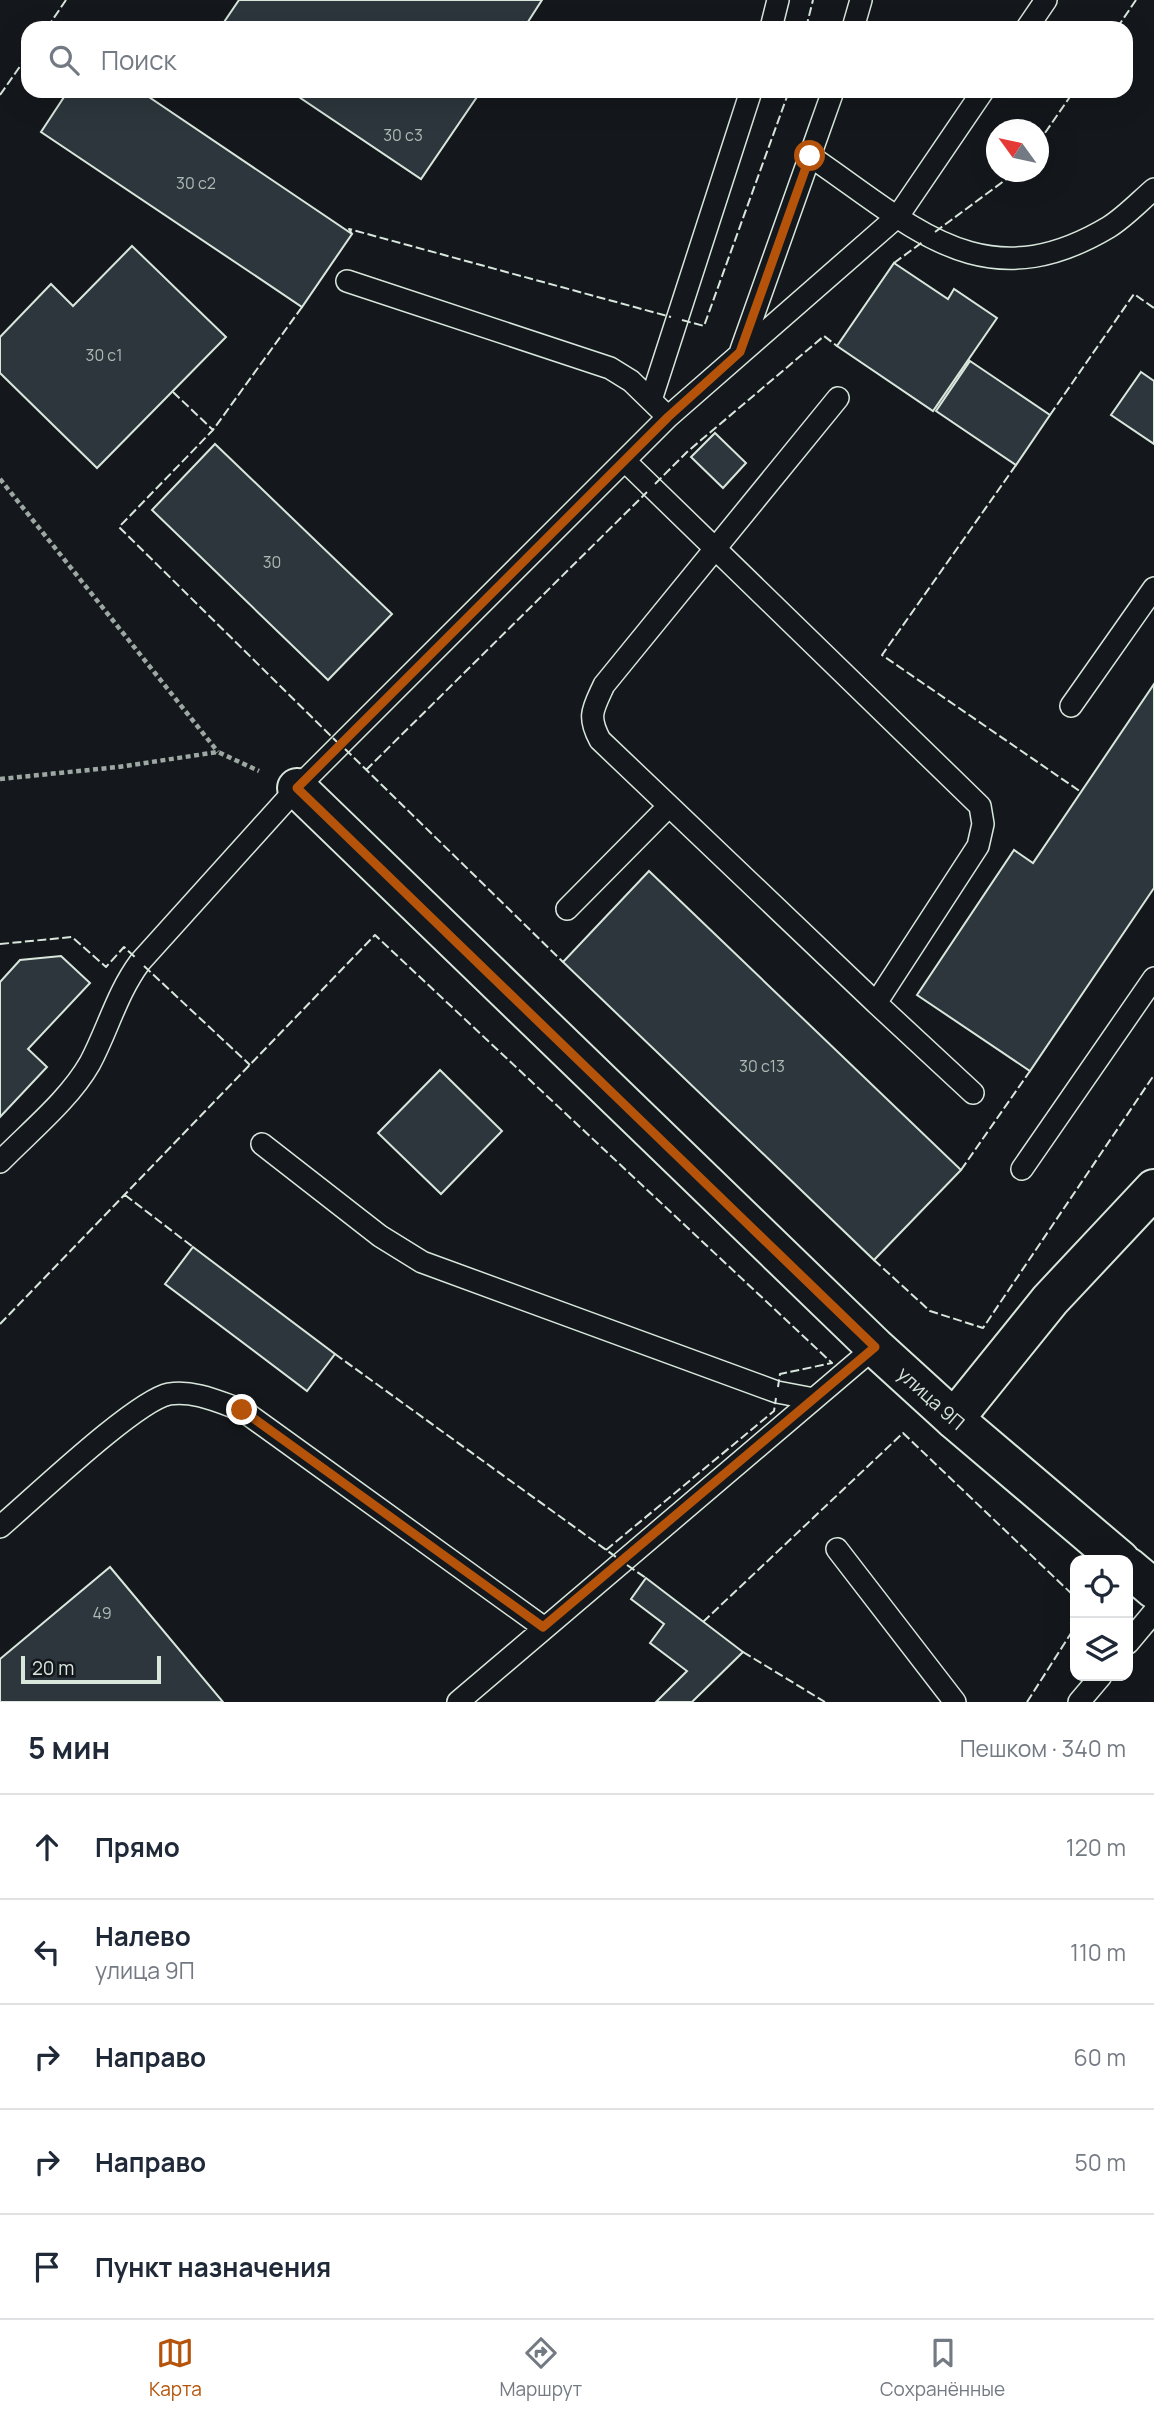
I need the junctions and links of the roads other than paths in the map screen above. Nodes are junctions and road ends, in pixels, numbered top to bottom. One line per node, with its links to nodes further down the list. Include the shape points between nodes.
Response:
1 (778, 0): 4 (lane)
2 (861, 0): 5 (lane)
3 (1046, 0): 6 (lane)
4 (773, 21)
5 (855, 21)
6 (1032, 21)
7 (749, 98): 16 (lane)
8 (831, 98): 10 (lane)
9 (979, 98): 12 (lane)
10 (810, 156): 12 (lane); 14 (lane)
11 (1154, 189): 12 (lane, via 1110,227 1046,253 1015,259 966,254)
12 (898, 215): 14 (lane)
13 (347, 281): 16 (lane, via 610,368)
14 (740, 352): 17 (lane)
15 (838, 398): 19 (lane)
16 (651, 400): 17 (lane)
17 (668, 417): 18 (lane)
18 (625, 461): 19 (lane); 22 (lane)
19 (716, 549): 23 (lane, via 604,685 592,710 591,723 600,740); 26 (lane, via 980,806 983,824 978,846)
20 (1154, 588): 21 (lane)
21 (1071, 706)
22 (297, 788): 29 (lane, via 141,962 126,981 89,1064); 32 (street, улица 9П)
23 (669, 806): 24 (lane); 26 (lane)
24 (567, 909)
25 (1154, 978): 30 (lane)
26 (876, 1003): 27 (lane)
27 (973, 1093)
28 (262, 1144): 33 (lane, via 380,1236 422,1262 777,1392)
29 (0, 1162)
30 (1022, 1170)
31 (1154, 1189): 34 (street, via 1050,1300)
32 (875, 1347): 33 (lane); 34 (street, улица 9П)
33 (814, 1399): 41 (lane)
34 (954, 1419): 37 (street, улица 9П)
35 (0, 1527): 41 (lane, via 140,1408 168,1394 199,1395 242,1410)
36 (837, 1549): 45 (lane)
37 (1114, 1555)
38 (1133, 1571): 39 (street)
39 (1154, 1589)
40 (1154, 1612): 42 (lane)
41 (543, 1627): 44 (lane)
42 (1133, 1637)
43 (1097, 1681): 46 (lane)
44 (458, 1702)
45 (955, 1702)
46 (1079, 1702)

